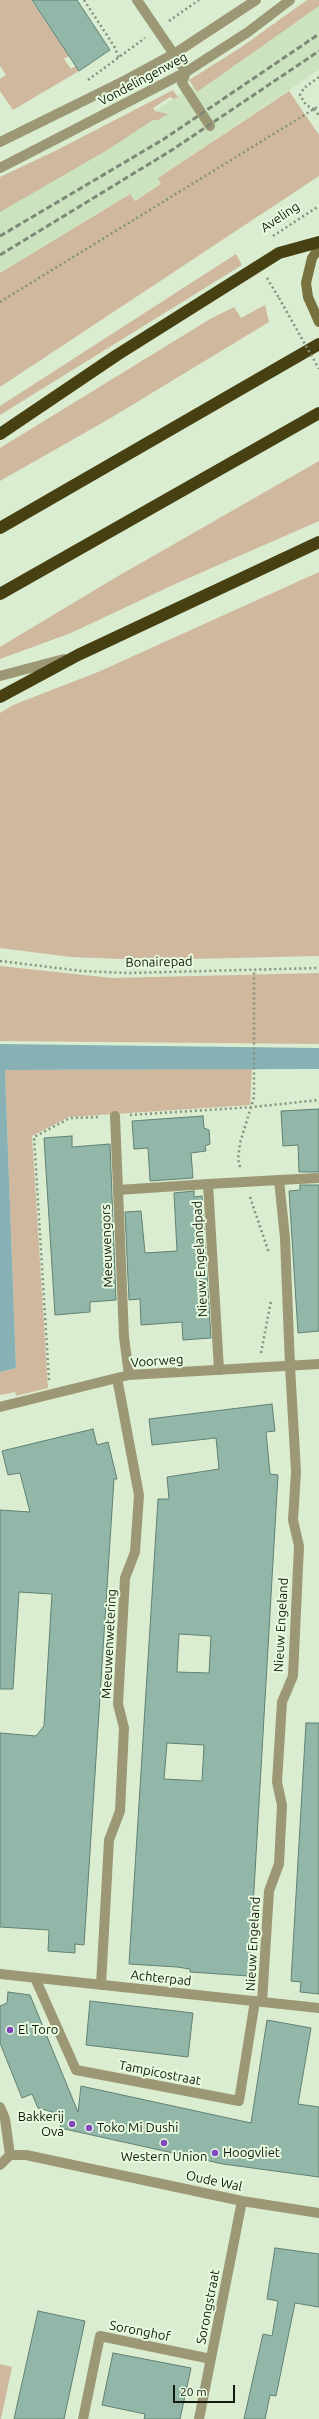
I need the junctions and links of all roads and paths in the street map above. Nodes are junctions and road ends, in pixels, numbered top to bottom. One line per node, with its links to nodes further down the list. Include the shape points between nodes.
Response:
1 (84, 0): 8 (path)
2 (137, 0): 6 (street)
3 (199, 0): 6 (path, Vondelingenweg)
4 (256, 0): 7 (street, Vondelingenweg)
5 (290, 0): 9 (street, Vondelingenweg, via 248,32)
6 (158, 29): 7 (street); 8 (path, Vondelingenweg)
7 (174, 54): 9 (street); 16 (street, Vondelingenweg)
8 (119, 58): 11 (path, Vondelingenweg)
9 (186, 72): 15 (street, via 182,83); 17 (street, Vondelingenweg)
10 (319, 77): 13 (path, via 304,88 300,95 306,105)
11 (82, 83)
12 (319, 106): 13 (path)
13 (314, 109): 14 (path); 23 (path)
14 (319, 116)
15 (210, 126)
16 (0, 142)
17 (0, 168)
18 (319, 206): 19 (path, Aveling)
19 (268, 240)
20 (319, 242): 28 (highway, via 279,253 117,354)
21 (319, 248): 24 (main road, via 312,258 306,283 308,297)
22 (279, 298): 26 (path, bridge)
23 (0, 302)
24 (319, 322)
25 (319, 344): 29 (highway)
26 (319, 369)
27 (319, 413): 31 (highway)
28 (0, 434)
29 (0, 528)
30 (319, 542): 32 (highway)
31 (0, 594)
32 (78, 655): 33 (street); 34 (highway)
33 (0, 676)
34 (0, 696)
35 (0, 961): 37 (path, Bonairepad, via 82,971 128,973)
36 (319, 968): 37 (path, Bonairepad)
37 (254, 971): 41 (path, via 255,1086 253,1107 238,1151 239,1164)
38 (115, 1116): 43 (street, Meeuwengors)
39 (319, 1178): 40 (street, Nieuw Engelandpad)
40 (279, 1180): 41 (street, Nieuw Engelandpad); 47 (street, via 285,1238)
41 (246, 1183): 42 (street, Nieuw Engelandpad); 44 (path)
42 (208, 1184): 43 (street); 49 (street, Nieuw Engelandpad)
43 (118, 1190): 50 (street, Meeuwengors, via 124,1337)
44 (270, 1257)
45 (272, 1297): 48 (path, via 262,1339)
46 (319, 1364): 47 (street, Voorweg)
47 (290, 1366): 48 (street, Voorweg); 56 (street, Nieuw Engeland, via 296,1472 293,1520 299,1546 293,1676 282,1702 277,1782 282,1805 279,1864 269,1890)
48 (259, 1367): 49 (street, Voorweg)
49 (219, 1370): 50 (street, Voorweg)
50 (129, 1375): 51 (street, Voorweg)
51 (117, 1378): 52 (street, Voorweg); 55 (street, Meeuwenwetering, via 139,1495 135,1552 126,1578 118,1704 124,1728 120,1811 109,1840)
52 (0, 1407)
53 (0, 1974): 54 (street, Achterpad)
54 (35, 1978): 55 (street, Achterpad); 56 (street, Tampicostraat, via 76,2070 239,2101)
55 (101, 1985): 56 (street, Achterpad)
56 (259, 2001): 57 (street, Achterpad)
57 (319, 2008)
58 (0, 2107): 59 (street, via 5,2119)
59 (10, 2156): 60 (street); 61 (street, Oude Wal, via 26,2155)
60 (0, 2166)
61 (242, 2201): 62 (street, Oude Wal); 63 (street, Sorongstraat)
62 (319, 2213)
63 (211, 2359): 64 (street, Soronghof, via 100,2336); 65 (street, Sorongstraat)
64 (83, 2419)
65 (199, 2419)

